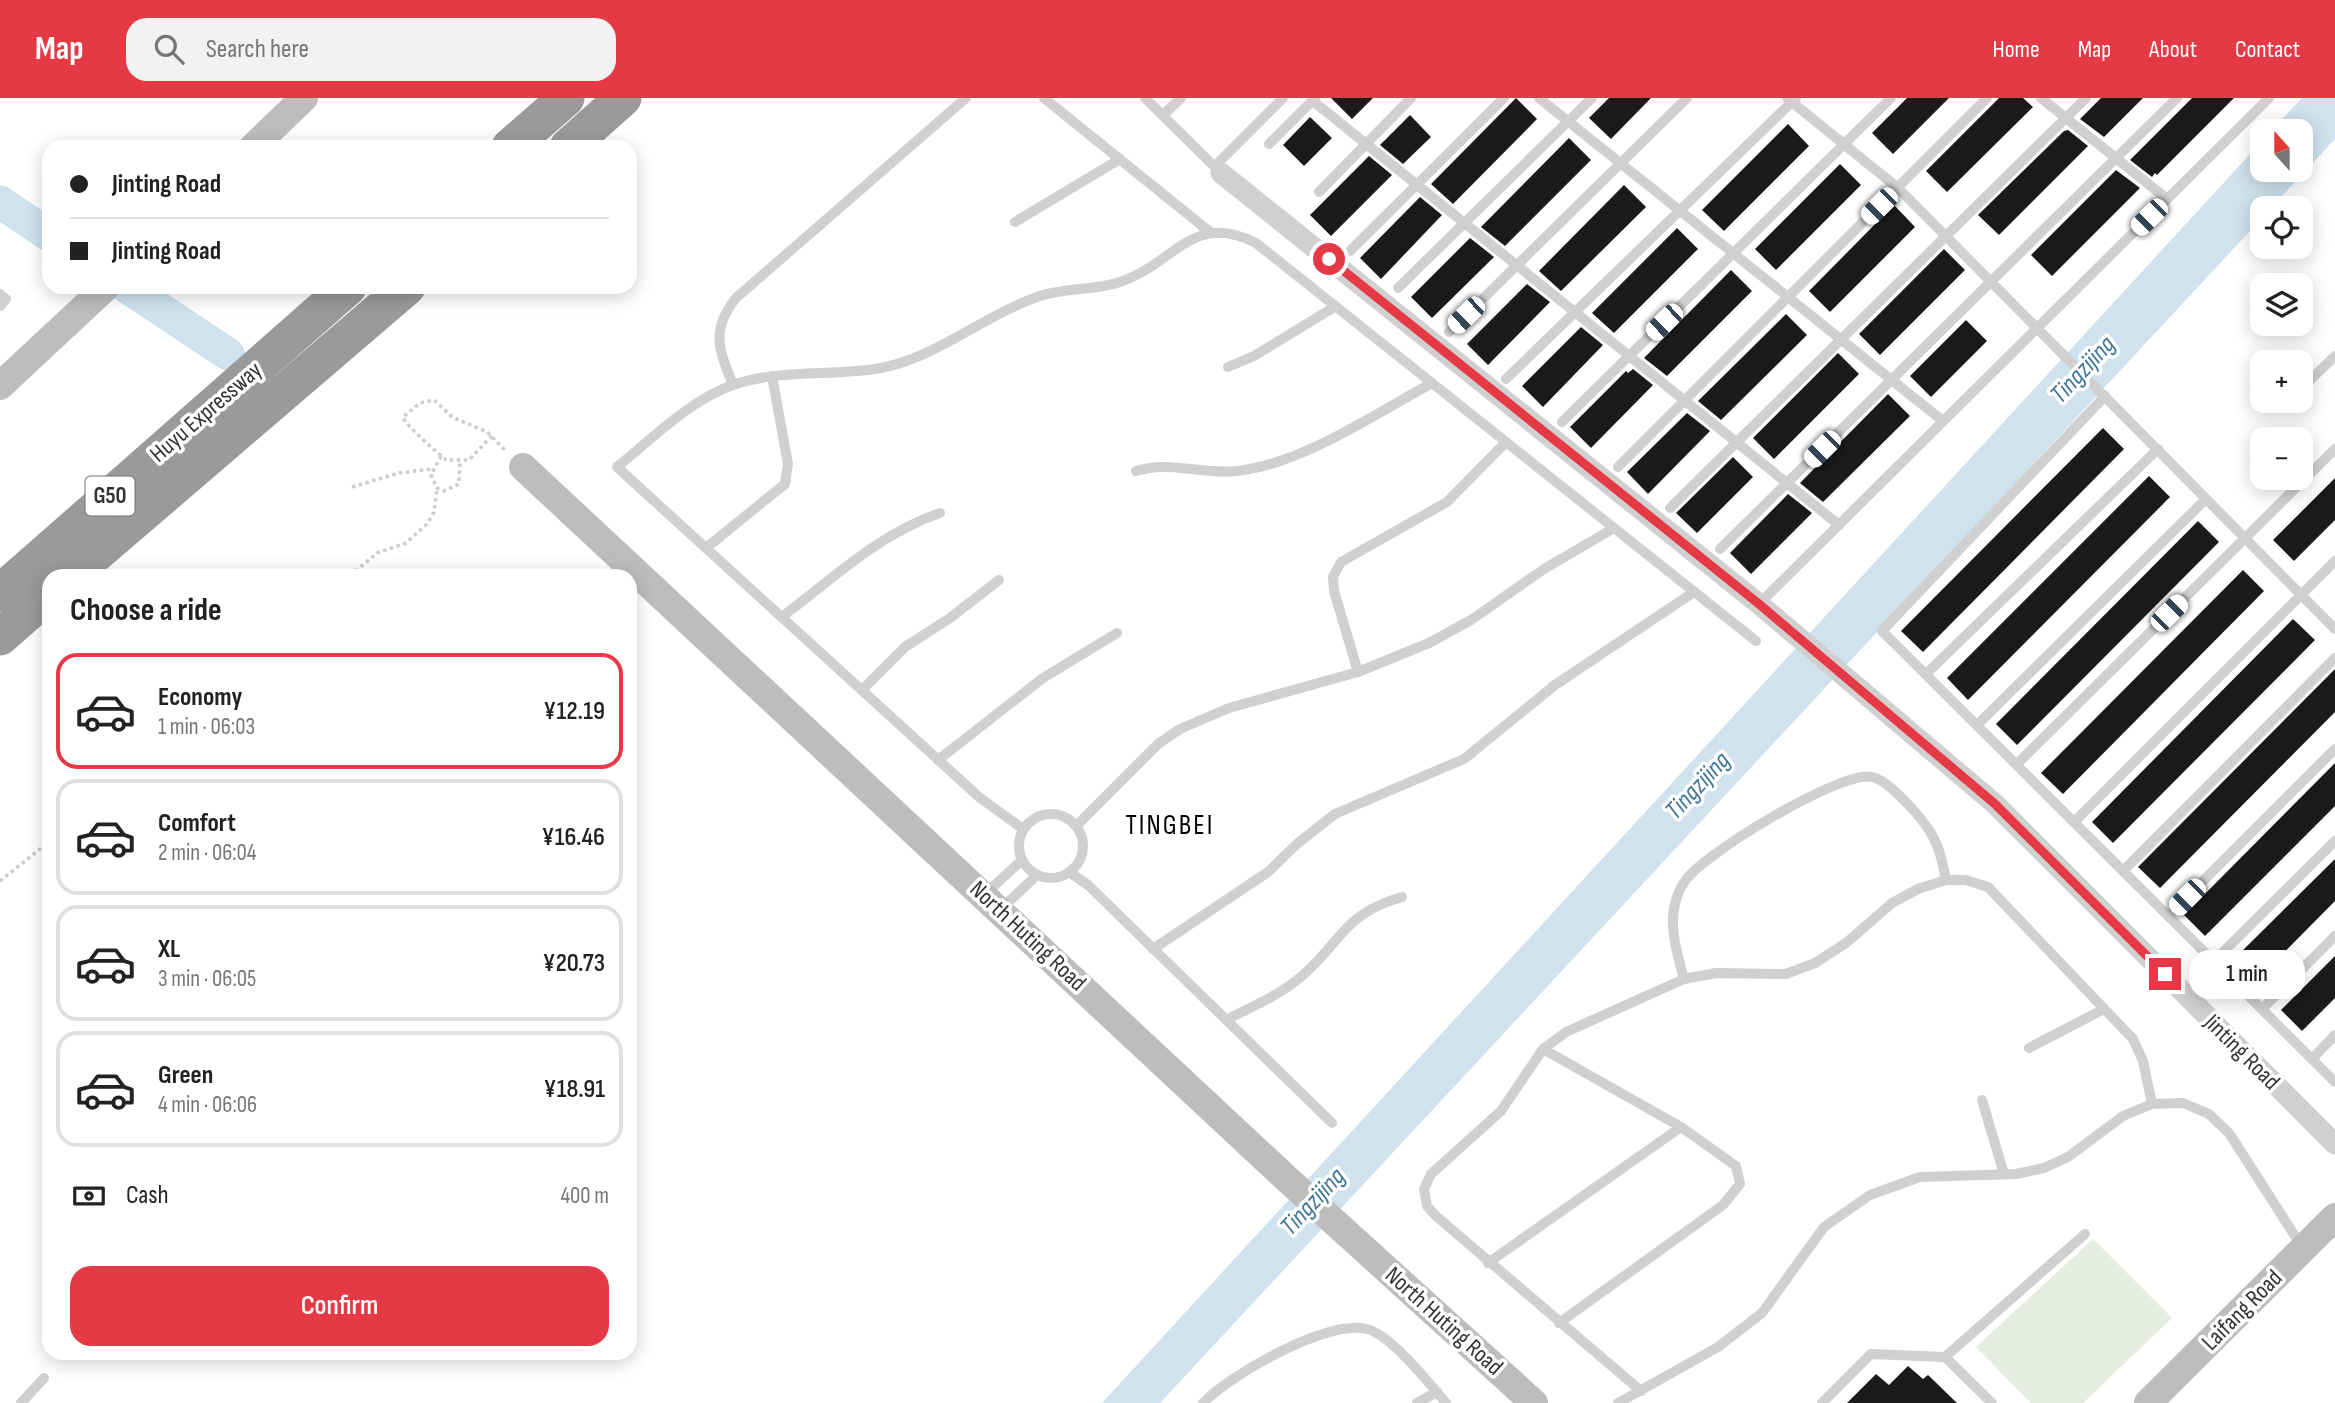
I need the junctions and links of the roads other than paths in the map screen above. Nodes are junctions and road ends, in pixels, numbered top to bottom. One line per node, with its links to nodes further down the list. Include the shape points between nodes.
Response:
1 (304, 98): 25 (street)
2 (566, 98): 26 (highway)
3 (623, 98): 27 (highway)
4 (966, 98): 68 (lane, via 723,314 718,331 720,353)
5 (1044, 98): 32 (lane)
6 (1145, 98): 22 (lane)
7 (1181, 98): 22 (lane)
8 (1283, 98): 34 (lane)
9 (1411, 98): 29 (lane)
10 (1504, 98): 35 (lane)
11 (1539, 98): 24 (lane)
12 (1592, 98): 24 (lane)
13 (1687, 98): 33 (lane)
14 (1891, 98): 30 (lane)
15 (1987, 98): 36 (lane)
16 (2040, 98): 23 (lane)
17 (2086, 98): 23 (lane)
18 (2178, 98): 31 (lane)
19 (2269, 98): 38 (lane)
20 (1314, 99): 28 (lane); 29 (lane)
21 (1792, 99): 30 (lane); 39 (lane)
22 (1163, 116): 34 (lane)
23 (2066, 118): 31 (lane); 43 (lane)
24 (1569, 121): 33 (lane); 41 (lane)
25 (260, 140)
26 (518, 140)
27 (576, 140)
28 (1269, 144)
29 (1366, 144): 35 (lane); 37 (lane)
30 (1844, 144): 36 (lane); 45 (lane)
31 (2116, 158): 38 (lane); 47 (lane)
32 (1120, 159): 40 (lane); 42 (lane)
33 (1621, 163): 39 (lane); 46 (lane)
34 (1218, 169): 101 (street, Jinting Road)
35 (1417, 185): 41 (lane); 44 (lane)
36 (1898, 188): 43 (lane); 53 (lane)
37 (1319, 192)
38 (2167, 199): 57 (lane)
39 (1680, 210): 45 (lane); 56 (lane)
40 (1015, 222)
41 (1465, 223): 46 (lane); 48 (lane)
42 (1210, 232): 55 (lane, via 1236,233 1256,243); 63 (lane, via 1188,240 1123,281 1038,296 897,364)
43 (1946, 236): 47 (lane); 59 (lane)
44 (1350, 251)
45 (1734, 253): 53 (lane); 60 (lane)
46 (1517, 265): 56 (lane); 58 (lane)
47 (1991, 282): 57 (lane); 66 (lane)
48 (1398, 288)
49 (0, 294): 54 (lane, via 6,299)
50 (340, 294): 98 (highway, Huyu Expressway / G50)
51 (399, 294): 74 (highway, Huyu Expressway / G50)
52 (97, 295): 69 (street)
53 (1788, 297): 59 (lane); 71 (lane)
54 (0, 306)
55 (1336, 306): 62 (lane); 67 (lane)
56 (1575, 312): 60 (lane); 65 (lane)
57 (2037, 328): 70 (lane); 72 (lane)
58 (1449, 332)
59 (1841, 339): 66 (lane); 76 (lane)
60 (1629, 356): 71 (lane); 73 (lane)
61 (2335, 356): 64 (lane)
62 (1228, 367)
63 (772, 376): 68 (lane); 89 (lane, via 788,464 785,484)
64 (2313, 377)
65 (1506, 379)
66 (1892, 379): 72 (lane); 82 (lane)
67 (1432, 383): 75 (lane); 81 (lane, via 1282,460 1238,471 1167,465)
68 (733, 385): 89 (lane, via 700,401 617,467)
69 (0, 386)
70 (2101, 392): 77 (lane); 111 (lane, via 1882,631)
71 (1685, 401): 76 (lane); 80 (lane)
72 (1943, 421): 86 (lane)
73 (1562, 422)
74 (251, 423): 92 (highway, Huyu Expressway / G50); 93 (highway)
75 (1506, 442): 87 (lane); 110 (lane, via 1447,502 1341,562 1333,577 1334,591)
76 (1736, 442): 82 (lane); 84 (lane)
77 (2158, 449): 83 (lane); 111 (lane)
78 (2335, 449): 88 (lane)
79 (523, 467): 94 (street, North Huting Road)
80 (1618, 467)
81 (1136, 471)
82 (1787, 483): 86 (lane); 90 (lane)
83 (2206, 499): 88 (lane); 113 (lane)
84 (1670, 508)
85 (940, 513): 103 (lane, via 890,536)
86 (1839, 524): 101 (lane)
87 (1614, 528): 97 (lane); 110 (lane, via 1544,569 1471,621)
88 (2245, 538): 99 (lane); 116 (lane)
89 (705, 548): 103 (lane)
90 (1720, 549)
91 (2335, 561): 99 (lane)
92 (78, 569)
93 (87, 569)
94 (633, 569)
95 (637, 573): 127 (street, North Huting Road)
96 (999, 580): 112 (lane, via 905,647)
97 (1694, 592): 107 (lane); 130 (lane, via 1555,685 1464,759 1335,814 1268,872)
98 (0, 593)
99 (2301, 594): 104 (lane); 117 (lane)
100 (42, 600): 106 (highway)
101 (1759, 604): 145 (street, Jinting Road, via 1995,804)
102 (42, 608): 108 (highway)
103 (782, 617): 112 (lane)
104 (2335, 629)
105 (1116, 633): 115 (lane, via 1043,678)
106 (0, 637)
107 (1756, 641)
108 (0, 645)
109 (2335, 658): 122 (lane)
110 (1359, 672): 118 (lane, via 1229,708 1180,730 1158,744)
111 (1926, 674): 113 (lane)
112 (862, 691): 115 (lane)
113 (1977, 725): 116 (lane)
114 (2335, 749): 128 (lane)
115 (938, 760): 119 (lane)
116 (2017, 764): 117 (lane)
117 (2074, 822): 122 (lane)
118 (1076, 827): 119 (lane, via 1060,815 1049,814); 123 (lane, via 1081,835 1081,855)
119 (1023, 829): 121 (lane)
120 (2335, 841): 131 (lane)
121 (1022, 860): 124 (lane); 127 (lane)
122 (2123, 871): 128 (lane)
123 (1069, 872): 124 (lane, via 1048,878); 130 (lane)
124 (1037, 875): 127 (lane)
125 (1946, 880): 132 (lane, via 1892,903 1846,943 1815,963 1786,974 1716,972); 132 (lane, via 1931,833 1884,780 1869,776 1846,781 1773,816 1708,857 1684,882 1673,913 1674,943); 133 (lane, via 1988,887)
126 (1402, 897): 135 (lane, via 1360,914 1300,978)
127 (992, 902): 160 (street, North Huting Road)
128 (2168, 916): 131 (lane)
129 (2335, 936): 134 (lane)
130 (1153, 949): 135 (lane)
131 (2214, 961): 134 (lane)
132 (1684, 979): 138 (lane, via 1566,1032)
133 (2104, 1009): 137 (lane); 142 (lane, via 2133,1039 2143,1060)
134 (2262, 1009): 139 (lane)
135 (1226, 1020): 143 (lane)
136 (2335, 1035): 139 (lane)
137 (2029, 1048)
138 (1544, 1049): 144 (lane); 150 (lane, via 1501,1111 1431,1174 1424,1189 1427,1206)
139 (2312, 1059): 140 (lane)
140 (2335, 1082)
141 (1982, 1100): 146 (lane)
142 (2152, 1104): 146 (lane, via 2123,1116 2068,1157 2044,1168); 149 (lane, via 2183,1103 2208,1114 2229,1133)
143 (1332, 1123)
144 (1681, 1127): 150 (lane); 151 (lane, via 1736,1166 1740,1184 1723,1205)
145 (2335, 1144)
146 (2004, 1174): 154 (lane, via 1920,1177 1870,1195 1824,1227 1762,1313 1718,1347)
147 (2335, 1217): 149 (street, Laifang Road)
148 (2085, 1234): 152 (lane)
149 (2303, 1249): 164 (street, Laifang Road)
150 (1488, 1263): 151 (lane)
151 (1559, 1323): 154 (lane)
152 (1945, 1357): 162 (lane, via 1871,1354); 163 (lane)
153 (44, 1378): 156 (lane)
154 (1641, 1391): 161 (lane)
155 (1437, 1392): 157 (lane, via 1383,1337 1367,1329 1343,1329 1240,1374); 158 (lane); 159 (lane)
156 (22, 1403)
157 (1203, 1403)
158 (1417, 1403)
159 (1446, 1403)
160 (1534, 1403)
161 (1618, 1403)
162 (1822, 1403)
163 (1992, 1403)
164 (2148, 1403)

